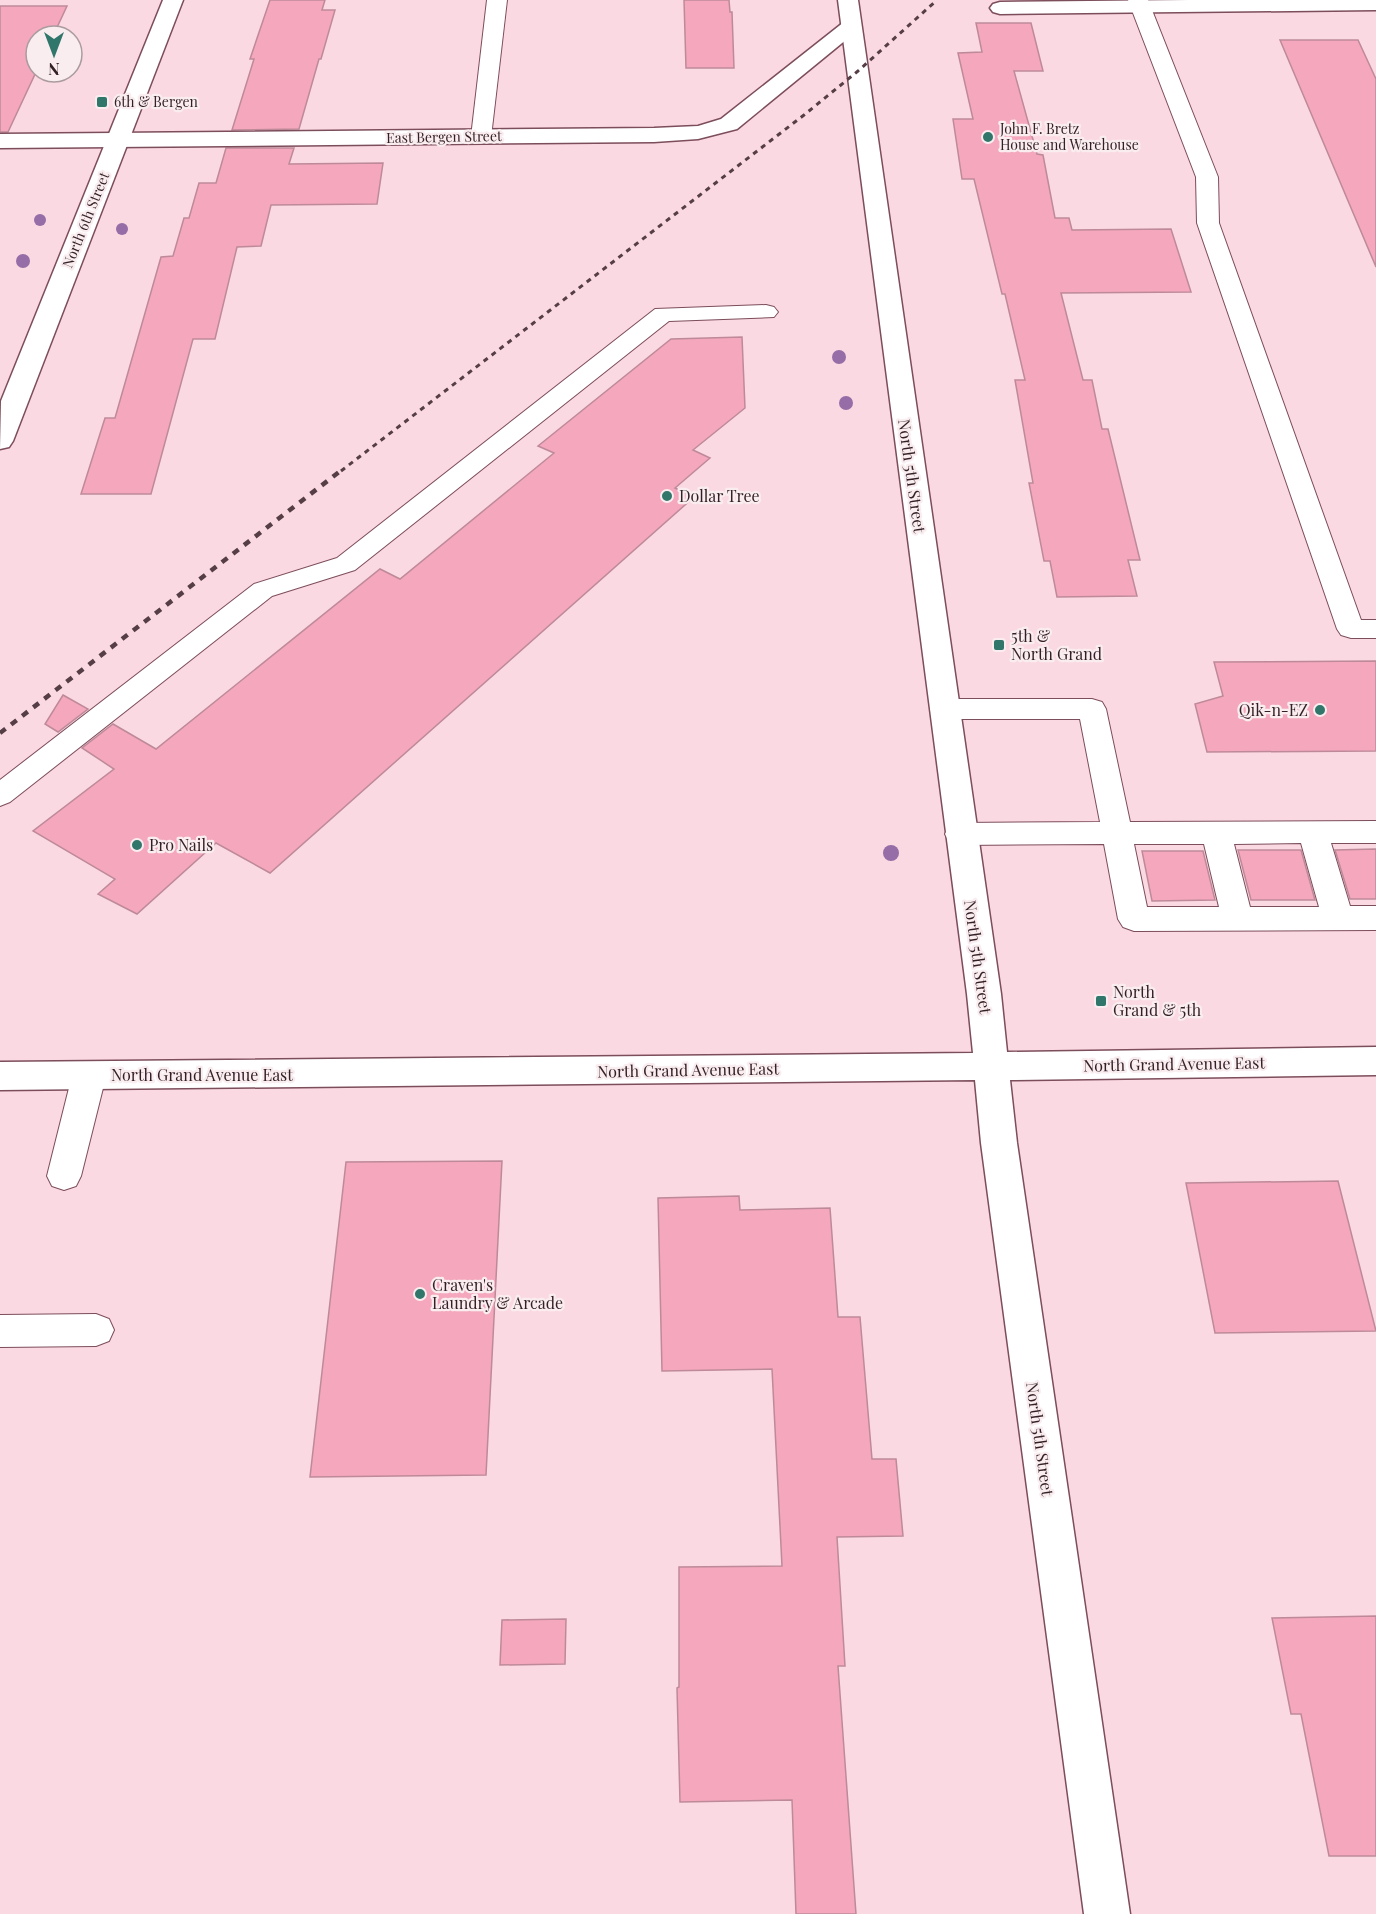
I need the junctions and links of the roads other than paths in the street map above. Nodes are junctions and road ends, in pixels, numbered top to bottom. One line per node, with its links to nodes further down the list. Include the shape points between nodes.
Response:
1 (173, 0): 8 (main road, North 6th Street)
2 (496, 0): 7 (lane)
3 (1140, 3): 4 (main road); 5 (main road); 12 (lane, via 1207,177 1208,223 1351,629)
4 (1376, 4)
5 (1000, 8)
6 (850, 13): 7 (main road, East Bergen Street, via 729,124 716,129 676,135); 13 (main road, North 5th Street)
7 (481, 137): 8 (main road, East Bergen Street)
8 (118, 140): 9 (main road, East Bergen Street); 11 (main road, North 6th Street)
9 (0, 141)
10 (766, 312): 14 (lane, via 663,314 345,564 263,590)
11 (0, 441)
12 (1376, 629)
13 (944, 709): 18 (main road, North 5th Street); 19 (lane, via 1092,709)
14 (0, 795)
15 (1376, 832): 17 (lane)
16 (1217, 833): 17 (lane); 19 (lane); 22 (lane)
17 (1313, 833): 20 (lane)
18 (960, 834): 19 (lane); 24 (main road, North 5th Street)
19 (1117, 834): 22 (lane, via 1134,919)
20 (1338, 918): 21 (lane); 22 (lane)
21 (1376, 918)
22 (1237, 919)
23 (1376, 1061): 24 (main road, North Grand Avenue East)
24 (992, 1066): 26 (main road, North Grand Avenue East); 30 (main road, North 5th Street, via 999,1143)
25 (0, 1076): 26 (main road, North Grand Avenue East)
26 (89, 1076): 27 (lane)
27 (64, 1176)
28 (96, 1330): 29 (lane)
29 (0, 1331)
30 (1107, 1914)

